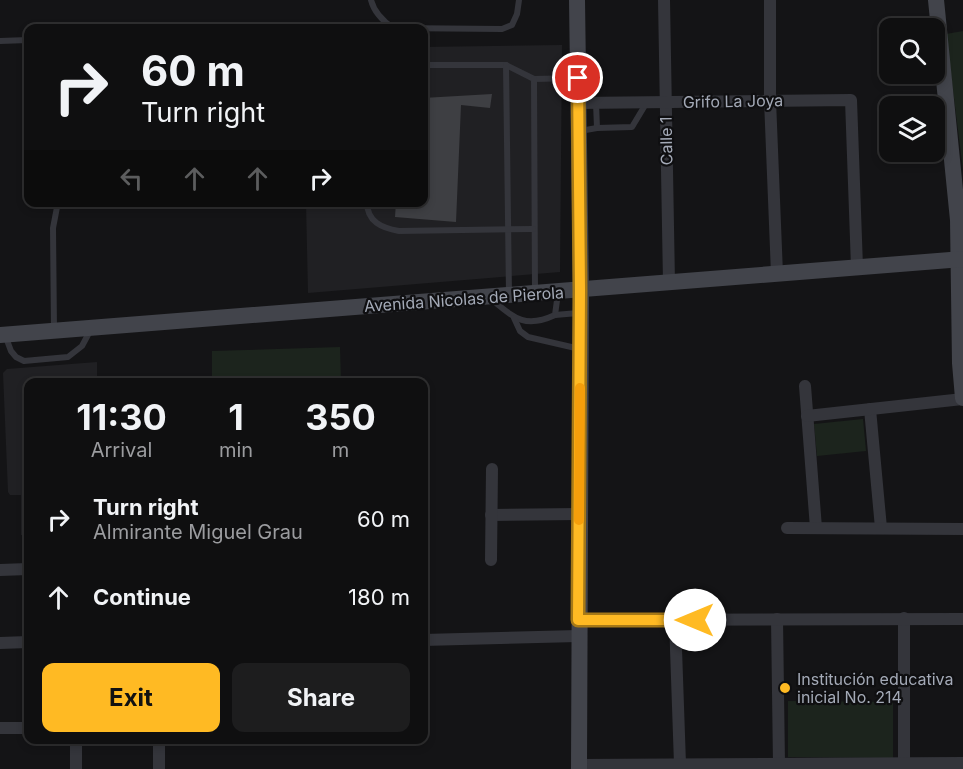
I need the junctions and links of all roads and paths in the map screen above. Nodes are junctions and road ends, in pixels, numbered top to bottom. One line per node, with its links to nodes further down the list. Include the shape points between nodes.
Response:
1 (371, 0): 7 (lane, via 372,7)
2 (519, 0): 8 (lane, via 512,25 502,29)
3 (577, 0): 13 (street)
4 (664, 0): 17 (street, Calle 1)
5 (770, 0): 15 (street)
6 (936, 0): 26 (street)
7 (388, 24)
8 (428, 28)
9 (24, 40): 10 (lane)
10 (0, 41)
11 (428, 65): 12 (lane)
12 (506, 65): 14 (lane); 24 (lane)
13 (578, 78): 14 (lane); 18 (street)
14 (534, 79): 25 (lane)
15 (770, 100): 17 (street, Grifo La Joya); 27 (street, Grifo La Joya, via 851,100); 28 (street)
16 (647, 102): 17 (street, Grifo La Joya); 19 (street, Grifo La Joya); 20 (lane, via 632,127)
17 (665, 102): 29 (street, Calle 1)
18 (579, 103): 19 (street, Grifo La Joya); 21 (street)
19 (596, 103): 20 (lane)
20 (597, 128): 21 (lane)
21 (579, 132): 30 (street)
22 (57, 207): 39 (lane, via 53,228)
23 (367, 207): 24 (lane, via 372,220 399,231)
24 (507, 230): 25 (lane); 33 (lane)
25 (533, 230): 32 (lane)
26 (961, 259): 27 (street, Avenida Nicolas de Pierola); 43 (street)
27 (857, 267): 28 (street, Avenida Nicolas de Pierola)
28 (777, 274): 29 (street, Avenida Nicolas de Pierola)
29 (669, 283): 30 (street, Avenida Nicolas de Pierola)
30 (580, 290): 31 (street, Avenida Nicolas de Pierola); 35 (street)
31 (558, 291): 32 (street, Avenida Nicolas de Pierola); 36 (lane)
32 (535, 293): 33 (street, Avenida Nicolas de Pierola)
33 (509, 295): 34 (street, Avenida Nicolas de Pierola)
34 (488, 297): 37 (lane); 38 (street, Avenida Nicolas de Pierola)
35 (580, 313): 36 (lane); 41 (street)
36 (555, 315): 37 (lane, via 541,321)
37 (514, 318): 41 (lane, via 528,337)
38 (92, 328): 39 (street, Avenida Nicolas de Pierola); 40 (lane, via 82,346 68,357 24,361 16,357)
39 (54, 331): 40 (street, Avenida Nicolas de Pierola)
40 (2, 335)
41 (580, 349): 47 (street)
42 (805, 386): 45 (street)
43 (963, 399): 44 (street)
44 (870, 409): 45 (street); 51 (street)
45 (807, 416): 50 (street)
46 (492, 469): 48 (street)
47 (579, 514): 48 (street); 60 (street)
48 (491, 515): 53 (street)
49 (787, 528): 50 (street)
50 (816, 528): 51 (street)
51 (881, 528): 52 (street)
52 (963, 528)
53 (491, 560)
54 (24, 569): 55 (street)
55 (0, 570)
56 (904, 618): 57 (street); 58 (street); 68 (street)
57 (777, 619): 59 (street); 71 (street)
58 (963, 619)
59 (675, 620): 60 (street); 70 (street)
60 (578, 628): 61 (street); 72 (street)
61 (428, 640)
62 (24, 642): 63 (street)
63 (0, 643)
64 (0, 728): 65 (street)
65 (24, 728)
66 (76, 744): 73 (street)
67 (159, 744): 74 (street)
68 (904, 763): 69 (street); 71 (street)
69 (963, 763)
70 (680, 764): 71 (street); 72 (street)
71 (779, 764)
72 (579, 767)
73 (76, 769)
74 (159, 769)

